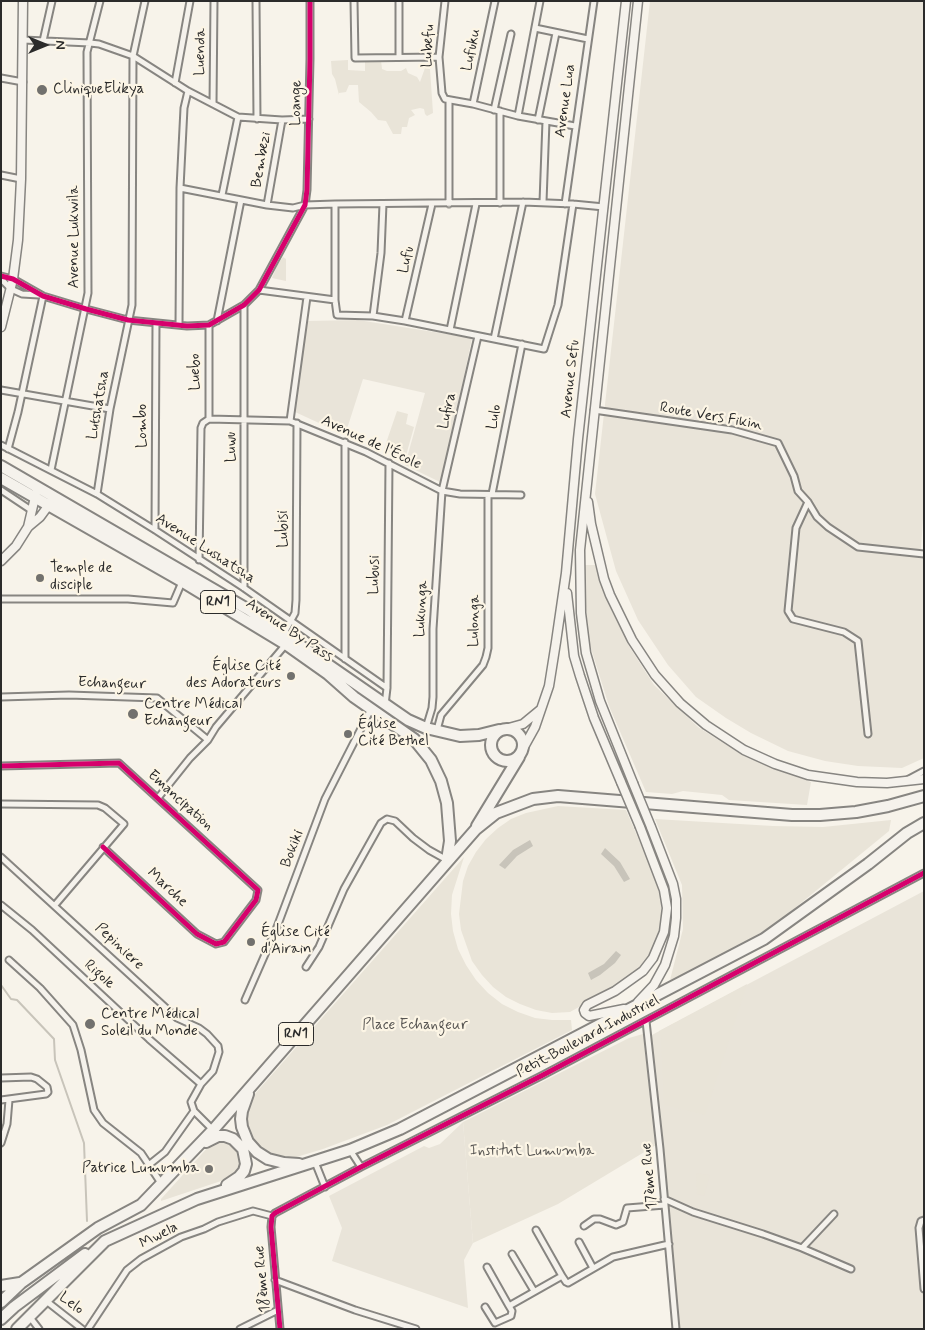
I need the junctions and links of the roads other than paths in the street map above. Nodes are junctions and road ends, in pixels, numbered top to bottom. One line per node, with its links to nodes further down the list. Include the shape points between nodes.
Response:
1 (23, 1): 21 (main road)
2 (52, 1): 22 (street)
3 (100, 1): 23 (street, Avenue Lukwila)
4 (145, 1): 24 (street, Lutshatsha)
5 (190, 1): 29 (street)
6 (214, 1): 32 (street, Luenda)
7 (256, 1): 37 (street)
8 (310, 1): 39 (street, Loange)
9 (354, 1): 25 (street, via 355,58)
10 (399, 1): 25 (street)
11 (445, 1): 26 (street, Lubefu)
12 (495, 1): 33 (street, Lufuku)
13 (540, 1): 17 (street)
14 (594, 1): 20 (street, Avenue Lua)
15 (626, 1): 60 (main road, Avenue Sefu)
16 (638, 1): 86 (main road, Avenue Sefu)
17 (535, 28): 18 (street); 35 (street)
18 (556, 33): 20 (street); 40 (street)
19 (510, 34): 34 (street)
20 (588, 39): 42 (street, Avenue Lua)
21 (23, 40): 22 (street); 28 (main road)
22 (44, 41): 23 (street)
23 (90, 42): 24 (street); 69 (street, Avenue Lukwila, via 87,52)
24 (133, 56): 29 (street); 71 (street, Lutshatsha, via 132,305)
25 (399, 56): 26 (street)
26 (439, 57): 31 (street, Lubefu, via 442,93)
27 (1, 78): 28 (street)
28 (23, 83): 44 (main road)
29 (175, 83): 30 (street)
30 (188, 91): 32 (street); 45 (street, via 184,108)
31 (449, 100): 33 (street); 54 (street)
32 (213, 104): 36 (street)
33 (473, 104): 34 (street)
34 (497, 111): 35 (street); 50 (street)
35 (518, 116): 40 (street)
36 (238, 117): 37 (street); 46 (street)
37 (257, 119): 38 (street)
38 (282, 120): 39 (street); 58 (street, Bembezi)
39 (309, 120): 59 (street, Loange)
40 (538, 120): 41 (street)
41 (546, 121): 42 (street); 49 (street)
42 (575, 126): 56 (street, Avenue Lua)
43 (1, 175): 44 (street)
44 (21, 179): 62 (main road)
45 (180, 188): 46 (street); 75 (street)
46 (222, 195): 47 (street)
47 (241, 200): 58 (street); 72 (street)
48 (523, 202): 49 (street); 50 (street); 80 (street)
49 (542, 202): 56 (street)
50 (500, 203): 55 (street)
51 (335, 204): 52 (street); 59 (street); 67 (street)
52 (384, 204): 53 (street); 70 (street)
53 (432, 204): 54 (street); 73 (street, Lufu)
54 (449, 204): 55 (street)
55 (476, 204): 78 (street)
56 (565, 204): 57 (street)
57 (573, 204): 60 (street); 81 (street, via 558,305 544,349)
58 (267, 205): 59 (street, via 293,208)
59 (305, 205): 64 (street)
60 (604, 207): 94 (main road, Avenue Sefu)
61 (1, 278): 62 (street); 63 (street)
62 (13, 279): 63 (main road); 65 (street)
63 (11, 289): 65 (street, via 22,294); 77 (main road)
64 (259, 290): 66 (street); 68 (street)
65 (42, 295): 69 (street); 83 (street)
66 (307, 297): 67 (street); 89 (street)
67 (335, 300): 70 (street, via 336,313 340,316)
68 (244, 305): 72 (street); 88 (street, Luwu)
69 (86, 309): 71 (street); 84 (street, Avenue Lukwila)
70 (374, 316): 73 (street)
71 (128, 320): 74 (street); 85 (street, Lutshatsha)
72 (217, 321): 76 (street)
73 (405, 321): 78 (street)
74 (156, 323): 75 (street); 111 (street, Lombo)
75 (179, 325): 76 (street)
76 (209, 325): 87 (street, Luebo)
77 (1, 326)
78 (450, 330): 79 (street)
79 (478, 336): 80 (street); 102 (street, Lufira)
80 (494, 339): 81 (street)
81 (522, 344): 105 (street, Lulo)
82 (1, 390): 83 (street)
83 (22, 393): 84 (street); 93 (street)
84 (66, 400): 85 (street); 98 (street, Avenue Lukwila)
85 (110, 409): 104 (street, Lutshatsha)
86 (594, 410): 95 (main road, Avenue Sefu); 108 (street, Route Vers Fikin, via 732,430 778,443 798,491)
87 (209, 419): 88 (street, Avenue de l'École); 113 (street, via 200,428)
88 (244, 420): 89 (street, Avenue de l'École); 117 (street, Luwu)
89 (290, 421): 90 (street, Avenue de l'École)
90 (297, 423): 91 (street, Avenue de l'École); 119 (street, Lubisi, via 296,600)
91 (345, 442): 96 (street, Avenue de l'École); 121 (street)
92 (1, 445): 93 (street, Avenue Lushatsha)
93 (8, 448): 98 (street, Avenue Lushatsha)
94 (577, 450): 95 (main road); 115 (main road, Avenue Sefu)
95 (590, 451): 100 (main road, Avenue Sefu)
96 (389, 463): 102 (street, Avenue de l'École); 122 (street, Lubusi)
97 (1, 466): 103 (highway, Avenue By Pass / RN1)
98 (51, 470): 104 (street, Avenue Lushatsha)
99 (1, 478): 103 (highway, Avenue By Pass / RN1)
100 (586, 487): 136 (main road, via 591,524 610,595 632,640 655,675 680,703 744,750 775,764 836,780); 154 (main road, bridge, via 580,550 581,613 591,673 676,899 670,951 660,975)
101 (1, 490): 109 (street)
102 (442, 491): 105 (street, Avenue de l'École); 127 (street, Lukunga, via 433,629 432,708)
103 (37, 492): 107 (highway, Avenue By Pass / RN1); 109 (main road)
104 (97, 494): 111 (street, Avenue Lushatsha)
105 (490, 494): 106 (street, Avenue de l'École); 129 (street, Lulonga, via 486,657 441,715)
106 (521, 495)
107 (52, 501): 110 (main road); 116 (highway, Avenue By Pass / RN1); 120 (highway, Avenue By Pass / RN1, via 249,610)
108 (808, 502): 112 (street, Route Vers Fikin, via 828,527 858,547); 130 (street, via 796,528 788,611 793,619 844,632 858,641)
109 (31, 510): 110 (main road)
110 (28, 527): 114 (main road)
111 (155, 530): 113 (street, Avenue Lushatsha)
112 (924, 554)
113 (199, 560): 117 (street, Avenue Lushatsha)
114 (1, 562)
115 (566, 573): 125 (main road, Avenue Sefu, via 549,686); 154 (main road, bridge, via 574,656 594,718 664,890 667,916 653,958 643,970 584,1010 589,1016)
116 (183, 582): 118 (street, via 173,603 128,599); 120 (highway, Avenue By Pass / RN1)
117 (244, 588): 119 (street, Avenue Lushatsha)
118 (1, 598)
119 (292, 622): 120 (street, Lubisi); 121 (street, Avenue Lushatsha)
120 (288, 639): 124 (highway, Avenue By Pass / RN1); 126 (highway, Avenue By Pass / RN1); 131 (street)
121 (345, 660): 122 (street, Avenue Lushatsha)
122 (387, 688): 124 (street, Lubusi)
123 (1, 696): 131 (street, Echangeur, via 157,698)
124 (384, 705): 127 (highway, Avenue By Pass / RN1)
125 (542, 708): 128 (main road, via 523,724); 132 (main road, Avenue Sefu)
126 (371, 709): 146 (highway, Avenue By Pass / RN1, via 400,728 421,746 431,760 448,804 450,841); 153 (street, Bokiki, via 325,799 277,927)
127 (426, 728): 129 (highway, RN1)
128 (502, 730): 129 (highway, RN1, via 460,736); 132 (highway, via 514,730 521,737 523,746); 132 (highway, via 495,734 490,744 494,755 508,761)
129 (436, 732)
130 (868, 734)
131 (208, 740): 139 (street)
132 (520, 754): 137 (highway)
133 (1, 766): 139 (street, Emancipation, via 119,763)
134 (924, 771): 136 (street)
135 (924, 779): 136 (main road)
136 (904, 781)
137 (499, 790): 141 (highway, via 499,806); 143 (highway)
138 (924, 796): 141 (highway, via 856,812 820,815 569,796 532,799)
139 (158, 798): 150 (street, Emancipation, via 258,890 248,912 224,942)
140 (1, 804): 144 (street, via 102,806 124,824)
141 (509, 807): 143 (highway)
142 (924, 823): 154 (highway, via 764,939)
143 (476, 829): 146 (highway)
144 (103, 847): 149 (street); 150 (street, Marche, via 197,934)
145 (2, 860): 149 (street, Pepiniere)
146 (447, 860): 152 (street, via 421,844 395,821 387,819 381,823); 157 (highway, RN1)
147 (924, 873): 155 (street, Petit Boulevard Industriel)
148 (1, 905): 158 (street, Rigole)
149 (55, 905): 158 (street, Pepiniere, via 177,1018 208,1034 218,1046 213,1070)
150 (216, 944)
151 (9, 960): 167 (street, via 73,1025 94,1110)
152 (306, 967)
153 (245, 1000)
154 (633, 1008): 164 (highway, via 400,1130)
155 (646, 1021): 168 (street, Petit Boulevard Industriel); 172 (street, 17ème Rue)
156 (1, 1078): 160 (street, via 31,1077 47,1087 46,1094)
157 (258, 1078): 162 (highway, RN1); 166 (highway, via 242,1111 242,1127 248,1142 268,1159 284,1163)
158 (201, 1084): 161 (street, via 191,1102)
159 (1, 1100): 160 (street)
160 (9, 1100): 163 (street)
161 (194, 1111): 162 (street); 167 (street, via 166,1152)
162 (213, 1130): 165 (highway, RN1)
163 (1, 1143)
164 (350, 1150): 166 (highway); 168 (street)
165 (185, 1160): 169 (highway, RN1); 171 (highway, via 218,1136 232,1139 246,1156 240,1177)
166 (311, 1163): 170 (street); 171 (highway)
167 (150, 1164): 169 (street)
168 (361, 1167): 170 (street, Petit Boulevard Industriel)
169 (162, 1184): 189 (highway, RN1, via 140,1205 98,1228)
170 (325, 1187): 174 (street, Petit Boulevard Industriel)
171 (197, 1199): 178 (highway)
172 (665, 1202): 176 (street, via 627,1208 623,1222 616,1225 594,1219); 180 (street, 17ème Rue); 181 (street)
173 (834, 1214): 181 (street)
174 (272, 1216): 188 (street, 18ème Rue); 203 (street, Mwela, via 253,1211 218,1222 181,1237 142,1259 127,1270)
175 (924, 1220): 183 (street, via 919,1228)
176 (584, 1226)
177 (536, 1230): 187 (street)
178 (105, 1241): 193 (highway); 199 (highway, via 67,1266)
179 (579, 1242): 185 (street)
180 (669, 1244): 185 (street, via 614,1257); 207 (street, 17ème Rue)
181 (802, 1248): 186 (street)
182 (512, 1254): 192 (street)
183 (922, 1258): 191 (street)
184 (487, 1267): 195 (street)
185 (593, 1268): 187 (street, via 568,1283)
186 (851, 1269)
187 (562, 1276): 192 (street)
188 (275, 1280): 197 (street, 18ème Rue); 206 (street)
189 (21, 1283): 190 (highway); 194 (highway, RN1)
190 (1, 1286)
191 (924, 1289)
192 (534, 1291): 195 (street)
193 (44, 1300): 198 (highway); 202 (street, Lelo)
194 (1, 1302)
195 (509, 1306): 196 (street, via 511,1316 495,1323)
196 (485, 1307)
197 (278, 1310): 204 (street); 205 (street, 18ème Rue)
198 (28, 1316): 200 (highway); 201 (street)
199 (1, 1320)
200 (17, 1329)
201 (39, 1329)
202 (82, 1329)
203 (88, 1329)
204 (240, 1329)
205 (280, 1329)
206 (416, 1329)
207 (676, 1329)

